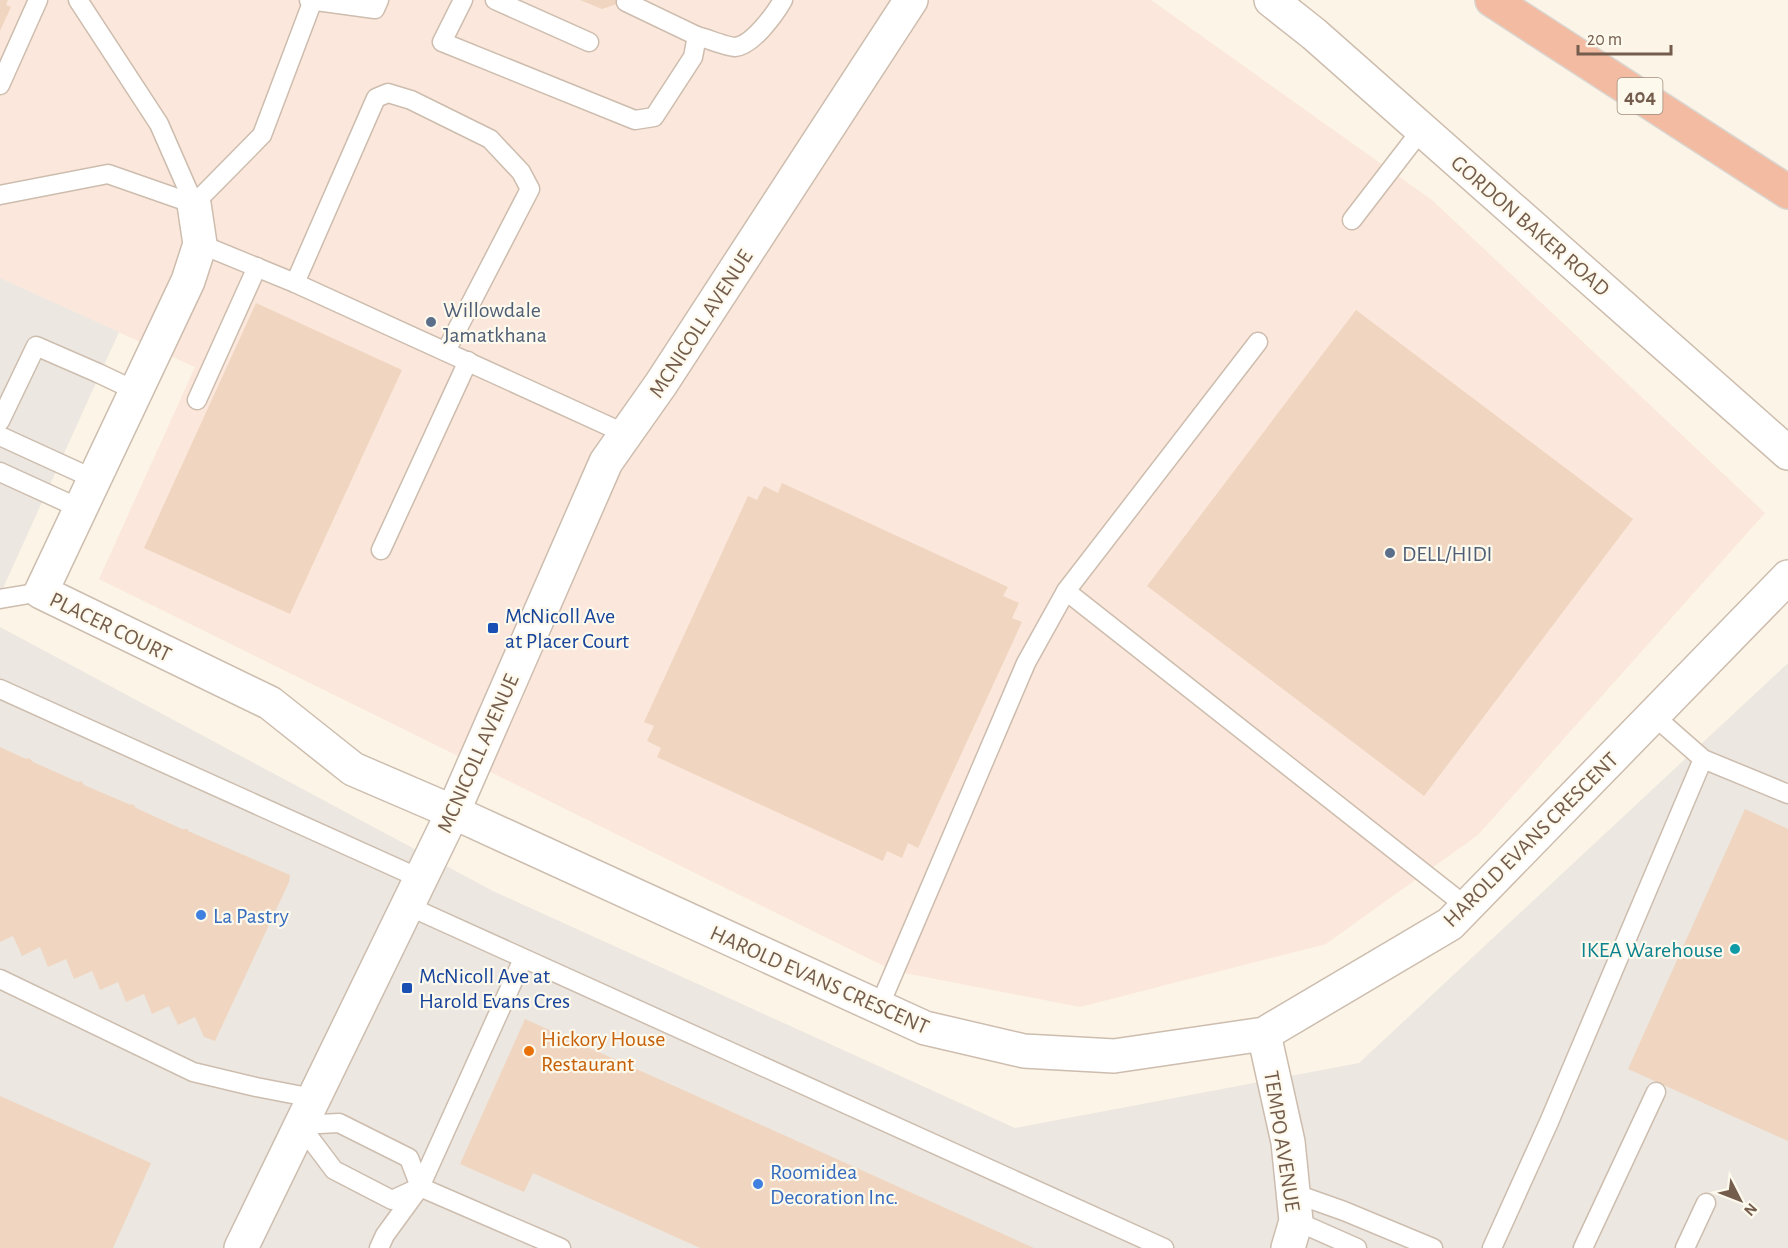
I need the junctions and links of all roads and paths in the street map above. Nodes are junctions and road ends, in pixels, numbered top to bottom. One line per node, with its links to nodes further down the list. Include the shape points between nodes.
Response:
1 (38, 0): 14 (lane)
2 (78, 0): 18 (lane, via 159,124)
3 (379, 0): 10 (lane, via 375,9)
4 (463, 0): 12 (lane, via 442,42 635,120 654,117 693,57)
5 (495, 0): 13 (lane)
6 (783, 0): 12 (lane, via 751,39 735,47)
7 (911, 0): 29 (street, MCNICOLL AVENUE)
8 (1271, 0): 15 (street, GORDON BAKER ROAD)
9 (1492, 0): 16 (highway, 404)
10 (311, 1): 18 (lane, via 262,135)
11 (626, 2): 12 (lane)
12 (697, 36)
13 (589, 42)
14 (0, 85)
15 (1422, 129): 19 (lane); 31 (street, GORDON BAKER ROAD)
16 (1788, 192)
17 (0, 195): 18 (lane, via 108,174)
18 (194, 204): 20 (street, PLACER COURT)
19 (1352, 220)
20 (200, 244): 21 (lane); 26 (street, PLACER COURT, via 188,281)
21 (257, 267): 22 (lane); 27 (lane)
22 (295, 283): 24 (lane); 24 (lane, via 376,98 388,93 411,100 490,139 521,172 530,189)
23 (1258, 342): 37 (lane)
24 (446, 351): 25 (lane)
25 (468, 361): 29 (lane); 35 (lane)
26 (136, 391): 28 (lane, via 36,346); 33 (street, PLACER COURT)
27 (197, 400)
28 (0, 421)
29 (626, 434): 44 (street, MCNICOLL AVENUE, via 606,462)
30 (0, 436): 33 (lane)
31 (1788, 453)
32 (0, 472): 34 (lane)
33 (94, 479): 34 (street, PLACER COURT)
34 (81, 509): 38 (street, PLACER COURT)
35 (381, 550)
36 (1788, 577): 41 (street, HAROLD EVANS CRESCENT)
37 (1066, 591): 46 (lane); 49 (lane, via 1026,663)
38 (41, 592): 39 (lane); 44 (street, PLACER COURT, via 270,703 353,769)
39 (0, 599)
40 (0, 689): 45 (lane)
41 (1653, 715): 42 (lane); 46 (street, HAROLD EVANS CRESCENT)
42 (1703, 759): 43 (lane); 62 (lane)
43 (1788, 794)
44 (453, 812): 45 (street, MCNICOLL AVENUE); 49 (street, HAROLD EVANS CRESCENT)
45 (413, 892): 47 (lane); 52 (street, MCNICOLL AVENUE)
46 (1467, 907): 50 (street, HAROLD EVANS CRESCENT, via 1450,924)
47 (523, 959): 53 (lane); 59 (lane)
48 (0, 979): 52 (lane, via 193,1071 256,1087)
49 (879, 1007): 50 (street, HAROLD EVANS CRESCENT, via 925,1028 1024,1051 1114,1056)
50 (1264, 1034): 55 (street, TEMPO AVENUE, via 1288,1142)
51 (1656, 1092): 63 (lane)
52 (307, 1112): 53 (lane, via 339,1123 409,1158); 53 (lane, via 334,1170 392,1200); 56 (street, MCNICOLL AVENUE)
53 (420, 1187): 57 (lane); 58 (lane)
54 (1706, 1203): 64 (lane)
55 (1293, 1221): 60 (lane); 61 (lane, via 1344,1211)
56 (241, 1248)
57 (379, 1248)
58 (561, 1248)
59 (1164, 1248)
60 (1357, 1248)
61 (1433, 1248)
62 (1492, 1248)
63 (1583, 1248)
64 (1685, 1248)

